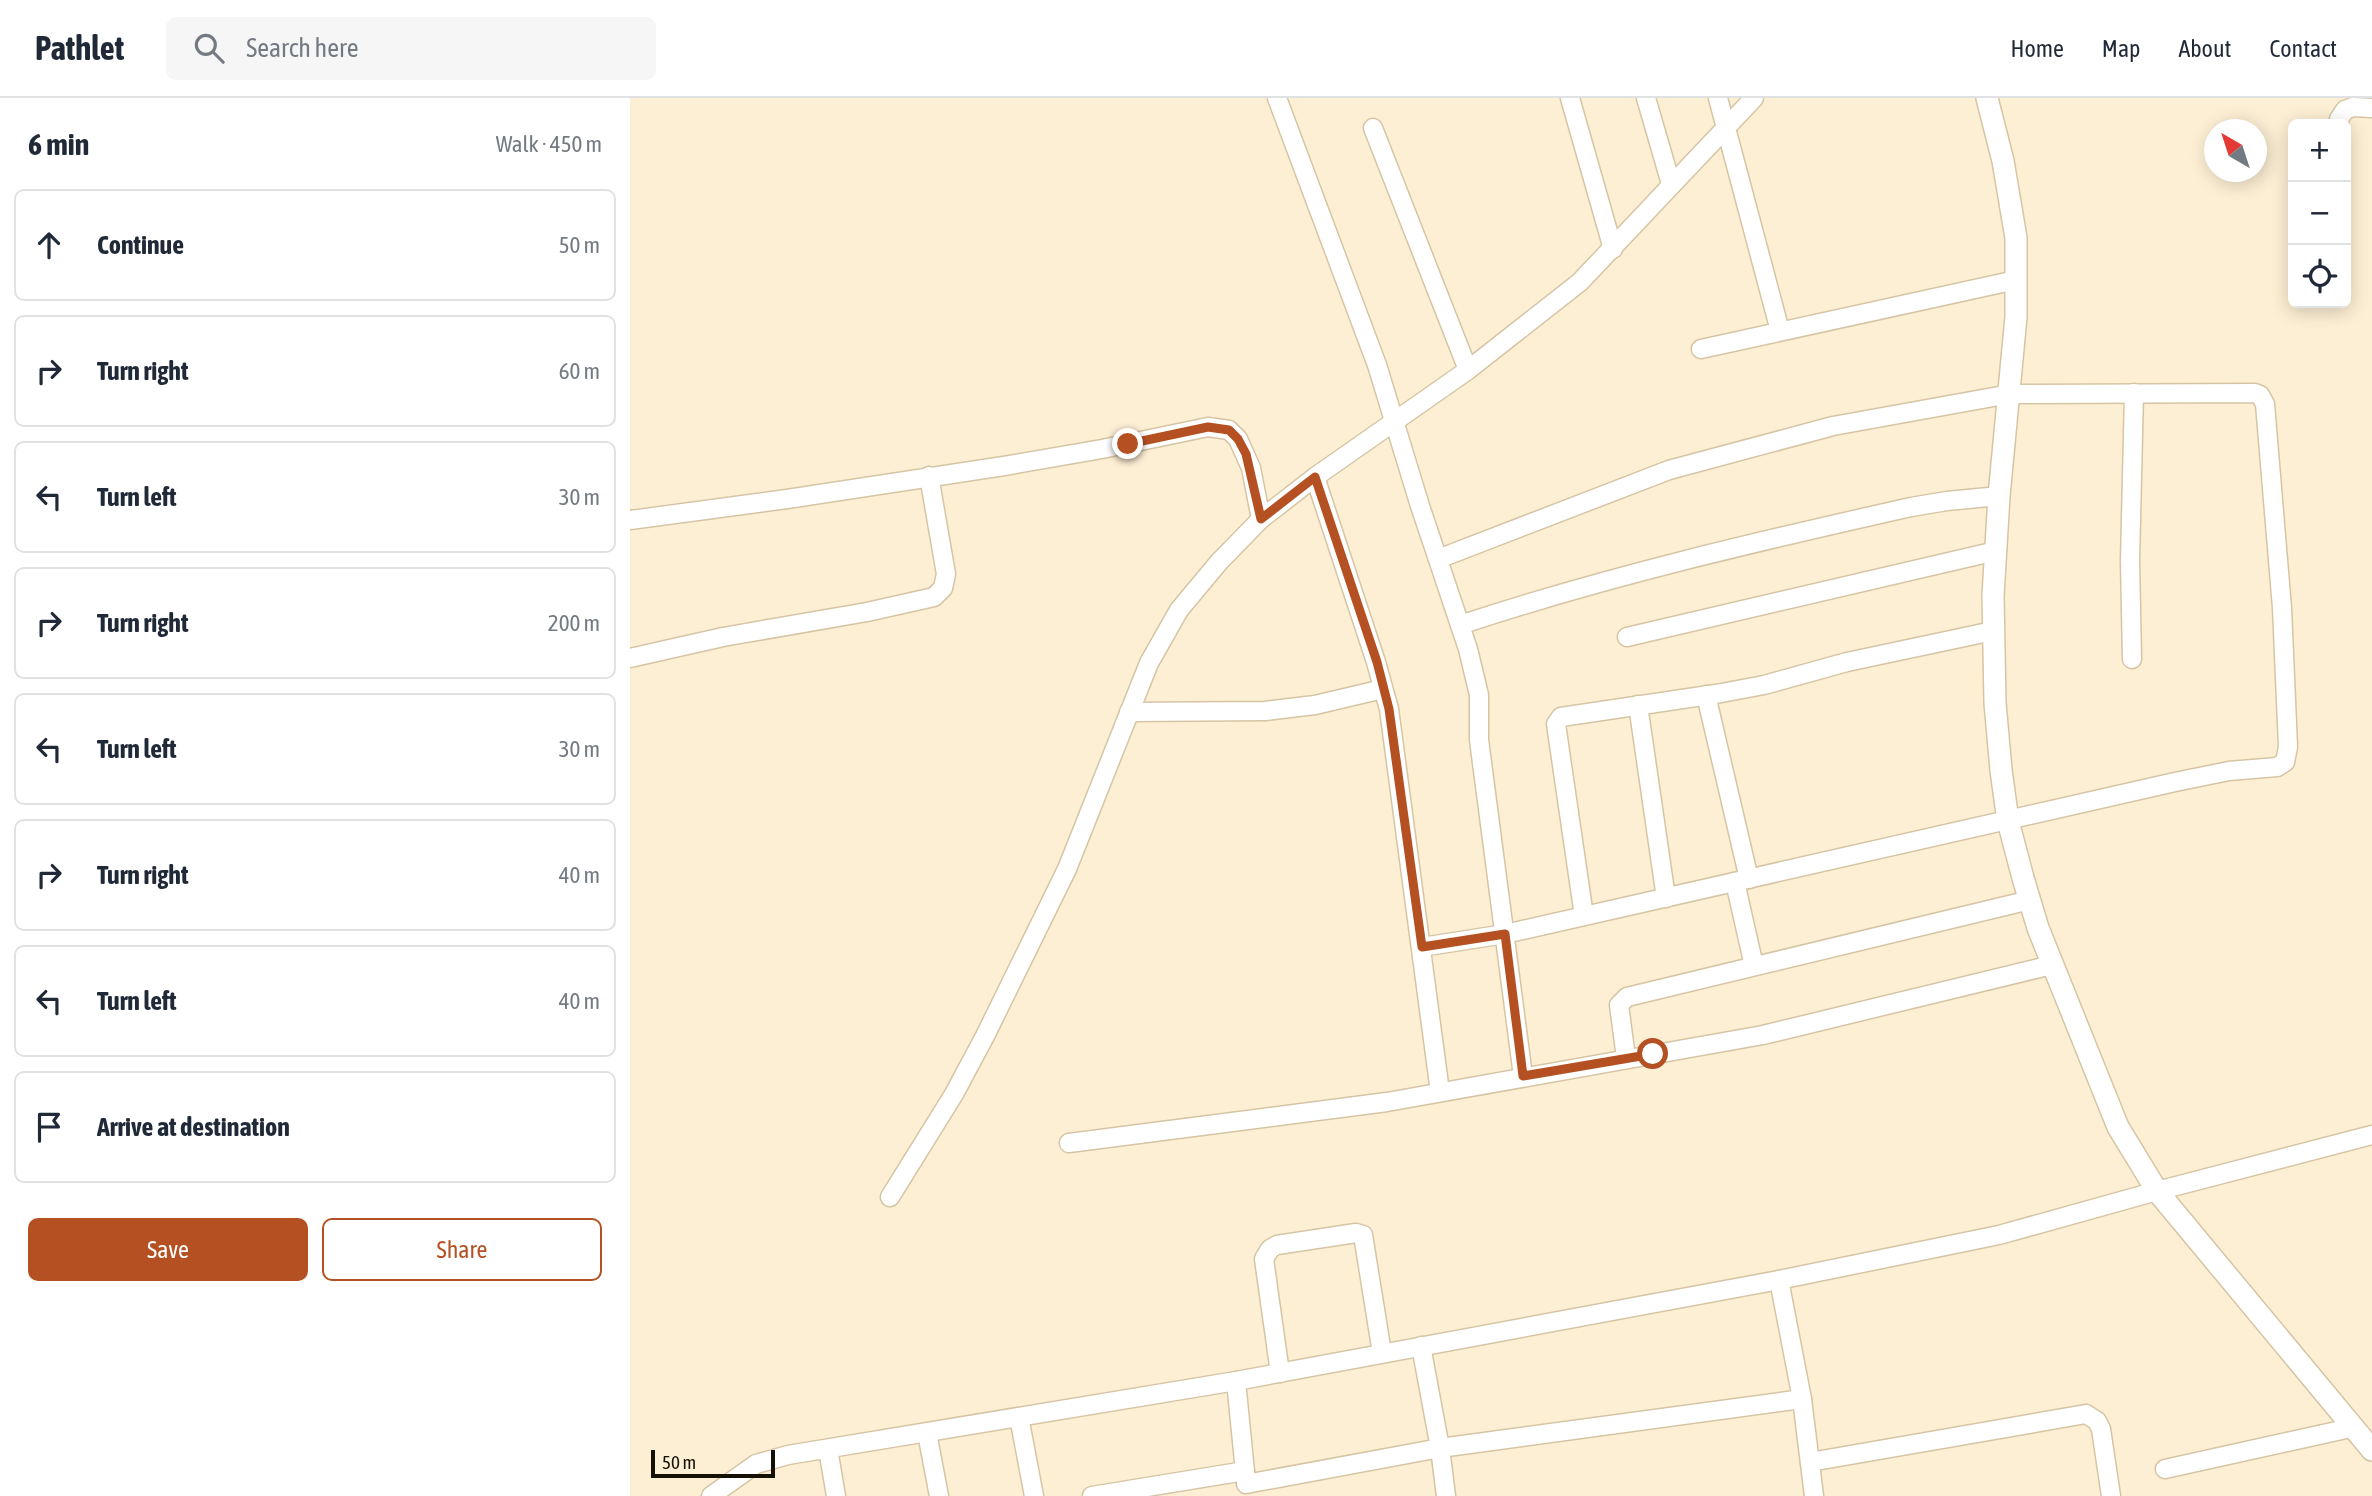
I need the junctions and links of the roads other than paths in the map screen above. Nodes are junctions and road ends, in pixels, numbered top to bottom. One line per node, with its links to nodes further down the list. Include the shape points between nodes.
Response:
1 (1277, 98): 19 (street, via 1377,365)
2 (1570, 98): 12 (street)
3 (1646, 98): 11 (street)
4 (1718, 98): 9 (street)
5 (1754, 98): 9 (street)
6 (1987, 98): 13 (street, via 2016,238)
7 (2372, 108): 8 (street, via 2353,107)
8 (2340, 119)
9 (1727, 127): 11 (street); 14 (street)
10 (1373, 128): 16 (street)
11 (1671, 184): 12 (street)
12 (1613, 249): 16 (street, via 1539,316)
13 (2016, 280): 14 (street); 18 (street)
14 (1780, 331): 15 (street)
15 (1701, 349)
16 (1468, 370): 19 (street)
17 (2134, 393): 18 (street); 31 (street); 36 (street, via 2247,392 2264,399 2282,608 2287,758 2277,767 2216,774)
18 (2010, 394): 22 (street); 26 (street, via 1833,426 1669,470)
19 (1393, 421): 21 (street); 26 (street)
20 (929, 476): 23 (street, via 1219,427 1238,439 1246,454); 24 (street); 30 (street, via 946,574 943,588 934,597)
21 (1315, 477): 23 (street); 32 (street)
22 (1999, 496): 25 (street); 27 (street, via 1911,507 1686,560 1551,595)
23 (1261, 519): 35 (street, via 1179,610 1149,663)
24 (630, 520)
25 (1996, 551): 28 (street); 29 (street)
26 (1438, 559): 27 (street)
27 (1460, 625): 41 (street, via 1479,695 1479,740)
28 (1993, 631): 33 (street); 36 (street, via 1995,703)
29 (1627, 638)
30 (630, 657)
31 (2132, 659)
32 (1384, 689): 35 (street, via 1279,710); 42 (street)
33 (1706, 695): 34 (street); 37 (street)
34 (1638, 705): 38 (street); 40 (street, via 1563,716 1557,721)
35 (1129, 712): 51 (street, via 1066,869 985,1036)
36 (2008, 821): 37 (street); 39 (street)
37 (1742, 881): 38 (street); 44 (street)
38 (1666, 898): 40 (street)
39 (2030, 900): 43 (street); 44 (street)
40 (1584, 916): 41 (street)
41 (1505, 934): 42 (street); 46 (street)
42 (1422, 947): 47 (street)
43 (2052, 965): 45 (street, via 1763,1035); 50 (street, via 2118,1127)
44 (1754, 966): 45 (street, via 1623,999 1619,1005)
45 (1626, 1059): 46 (street)
46 (1523, 1076): 47 (street)
47 (1440, 1092): 49 (street)
48 (2372, 1135): 50 (street)
49 (1069, 1143)
50 (2157, 1191): 52 (street, via 1999,1235); 59 (street)
51 (890, 1197)
52 (1779, 1280): 53 (street); 57 (street)
53 (1420, 1346): 54 (street); 61 (street)
54 (1382, 1353): 55 (street); 55 (street, via 1363,1236 1356,1233 1277,1245 1264,1259)
55 (1280, 1373): 56 (street)
56 (1236, 1381): 58 (street); 66 (street)
57 (1802, 1399): 61 (street); 64 (street)
58 (1019, 1417): 60 (street); 70 (street)
59 (2355, 1427): 63 (street); 65 (street)
60 (928, 1433): 62 (street); 69 (street)
61 (1440, 1448): 66 (street); 72 (street)
62 (828, 1449): 67 (street, via 755,1464); 68 (street)
63 (2372, 1450)
64 (1810, 1462): 73 (street); 74 (street, via 2087,1414 2101,1429)
65 (2165, 1469)
66 (1246, 1484): 71 (street)
67 (720, 1493)
68 (836, 1496)
69 (939, 1496)
70 (1034, 1496)
71 (1092, 1496)
72 (1446, 1496)
73 (1814, 1496)
74 (2111, 1496)

